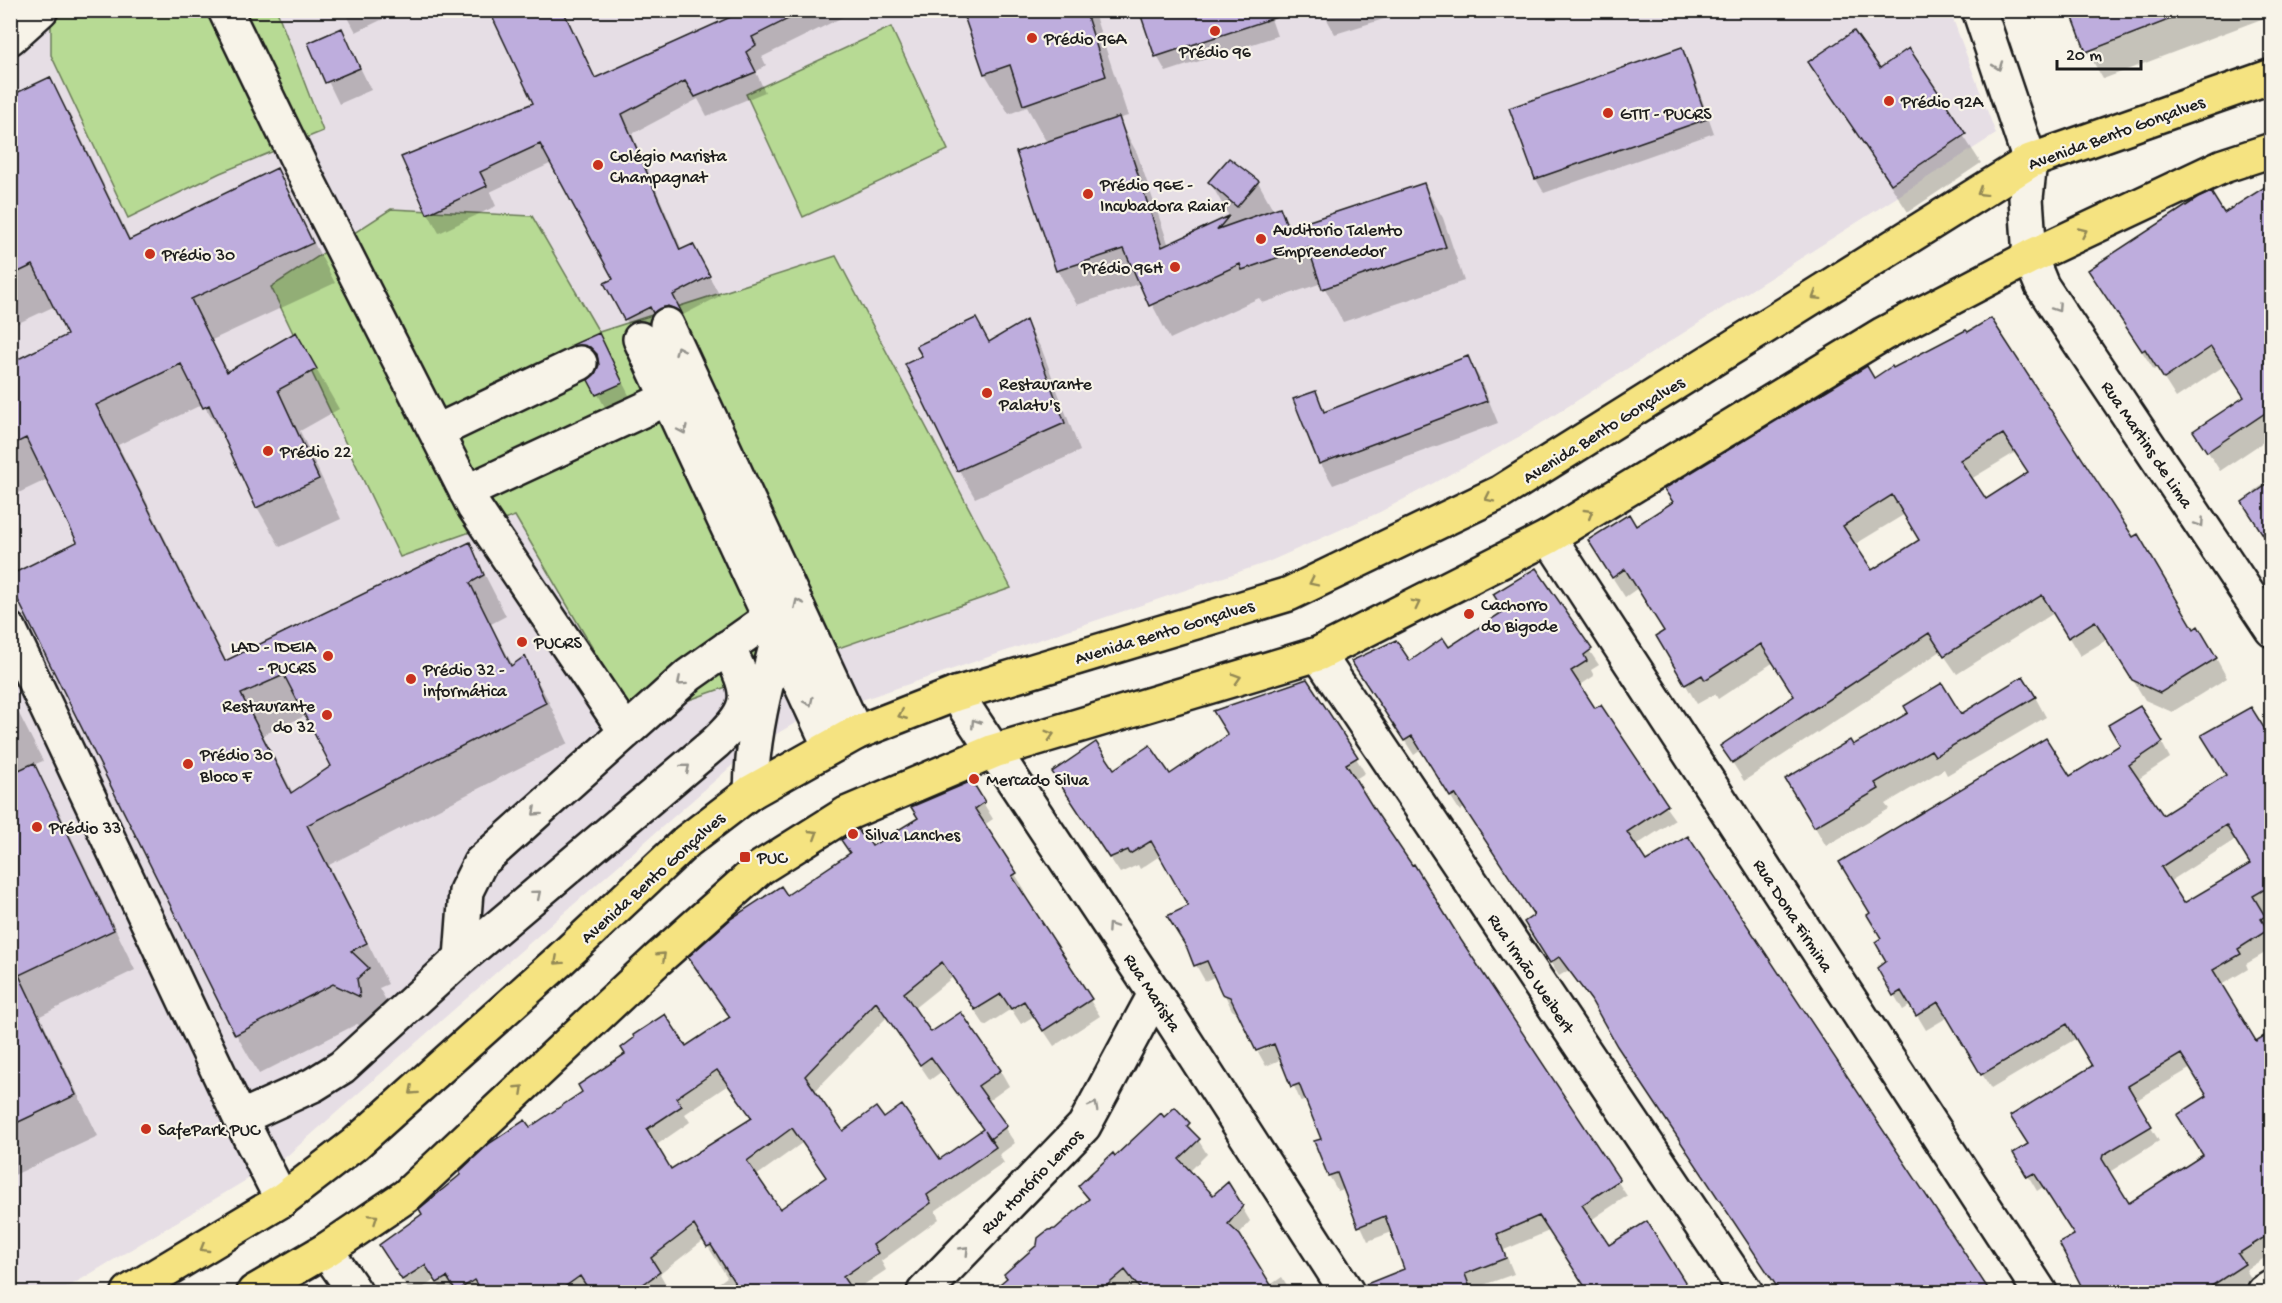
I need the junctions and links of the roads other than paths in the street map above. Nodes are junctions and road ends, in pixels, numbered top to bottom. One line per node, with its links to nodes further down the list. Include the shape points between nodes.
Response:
1 (40, 10): 4 (street)
2 (225, 10): 12 (street)
3 (1979, 10): 7 (street, one-way to 7)
4 (10, 38)
5 (2271, 76): 7 (main road, Avenida Bento Gonçalves)
6 (2271, 150): 8 (main road, one-way to 6, via 2223,166)
7 (2030, 161): 8 (street, Rua Martins de Lima, via 2026,198); 20 (main road, Avenida Bento Gonçalves, one-way to 20, via 1501,492 1289,594)
8 (2030, 257): 14 (main road, one-way to 8, via 1883,334); 16 (street, Rua Martins de Lima, one-way to 16, via 2042,286)
9 (654, 332): 11 (street)
10 (580, 363): 12 (street)
11 (682, 392): 13 (street); 17 (street, one-way to 11); 17 (street, one-way to 17)
12 (436, 432): 13 (street)
13 (466, 492): 21 (street)
14 (1549, 537): 19 (main road, one-way to 14); 37 (street, Rua Dona Firmina)
15 (10, 630): 27 (street)
16 (2271, 630)
17 (789, 640): 18 (street); 22 (street); 24 (street, via 756,724)
18 (728, 647): 21 (street, one-way to 21, via 689,675); 25 (street, one-way to 18, via 733,726 744,713 746,696 742,676)
19 (1318, 654): 23 (main road, one-way to 19); 36 (street, Rua Irmão Weibert)
20 (956, 694): 22 (main road, Avenida Bento Gonçalves, one-way to 22); 23 (street, Rua Marista, one-way to 20)
21 (626, 732): 25 (street, one-way to 25, via 480,862 466,891)
22 (843, 740): 24 (main road, Avenida Bento Gonçalves)
23 (994, 751): 26 (street, Rua Marista, one-way to 23); 29 (main road, one-way to 23, via 406,1196 760,868 846,814)
24 (751, 792): 28 (main road, Avenida Bento Gonçalves, one-way to 28, via 687,841 356,1144)
25 (461, 958): 27 (street, via 342,1067 313,1085)
26 (1155, 993): 34 (street, Rua Honório Lemos, one-way to 26, via 1084,1126); 35 (street, Rua Marista)
27 (240, 1118): 28 (street)
28 (282, 1200): 31 (main road, Avenida Bento Gonçalves, one-way to 31)
29 (326, 1250): 32 (main road); 33 (street)
30 (2271, 1287): 38 (street)
31 (129, 1293)
32 (254, 1293)
33 (355, 1293)
34 (924, 1293)
35 (1347, 1293)
36 (1746, 1293)
37 (2040, 1293)
38 (2264, 1293)

